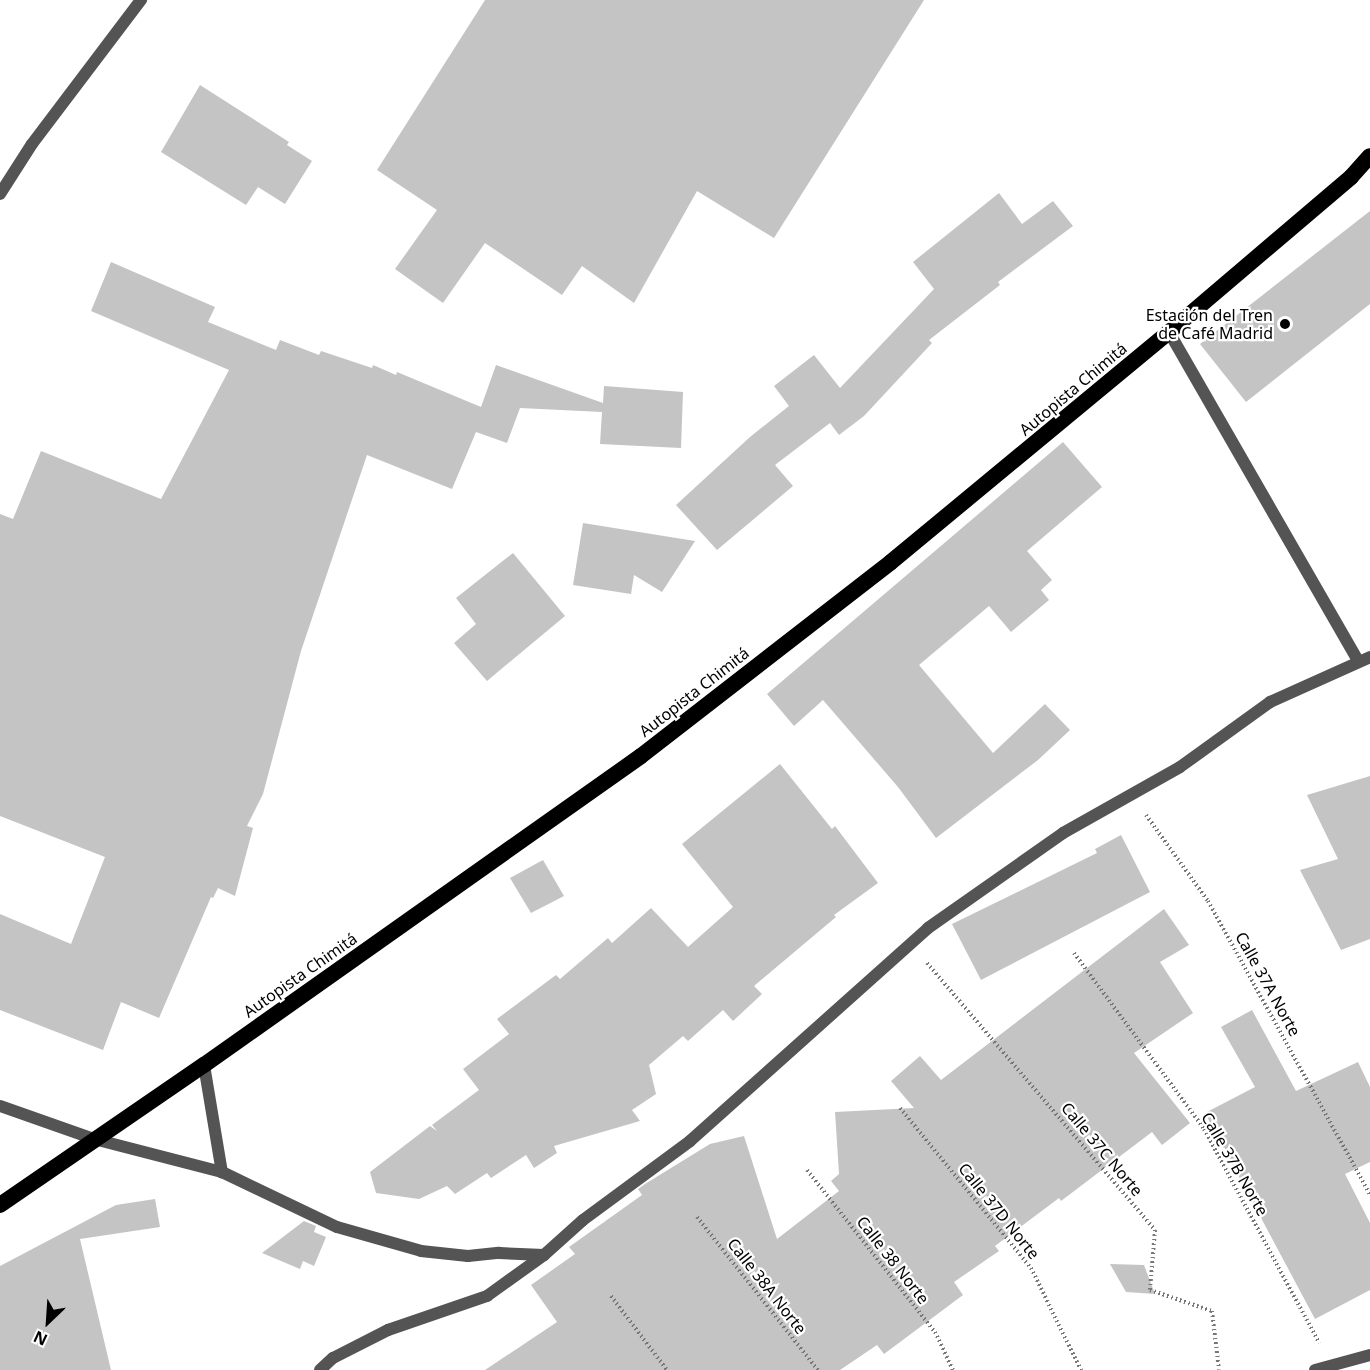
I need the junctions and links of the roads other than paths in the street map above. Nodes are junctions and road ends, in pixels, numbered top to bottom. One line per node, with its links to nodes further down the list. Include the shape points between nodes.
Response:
1 (141, 0): 3 (street, via 32,144)
2 (1370, 156): 4 (highway, Autopista Chimitá, via 1351,177)
3 (0, 194)
4 (1169, 333): 5 (street); 6 (highway, Autopista Chimitá, via 891,562 641,756)
5 (1364, 659): 11 (street, via 1270,702 1180,767 1063,833 928,928 690,1141 583,1220)
6 (204, 1065): 8 (highway, Autopista Chimitá); 9 (street)
7 (0, 1106): 8 (street)
8 (94, 1138): 9 (street); 10 (highway, Autopista Chimitá)
9 (222, 1172): 11 (street, via 337,1227 421,1251 468,1256)
10 (0, 1205)
11 (544, 1255): 13 (street, via 487,1296 388,1330 333,1358)
12 (1370, 1355): 14 (street)
13 (320, 1370)
14 (1315, 1370)

